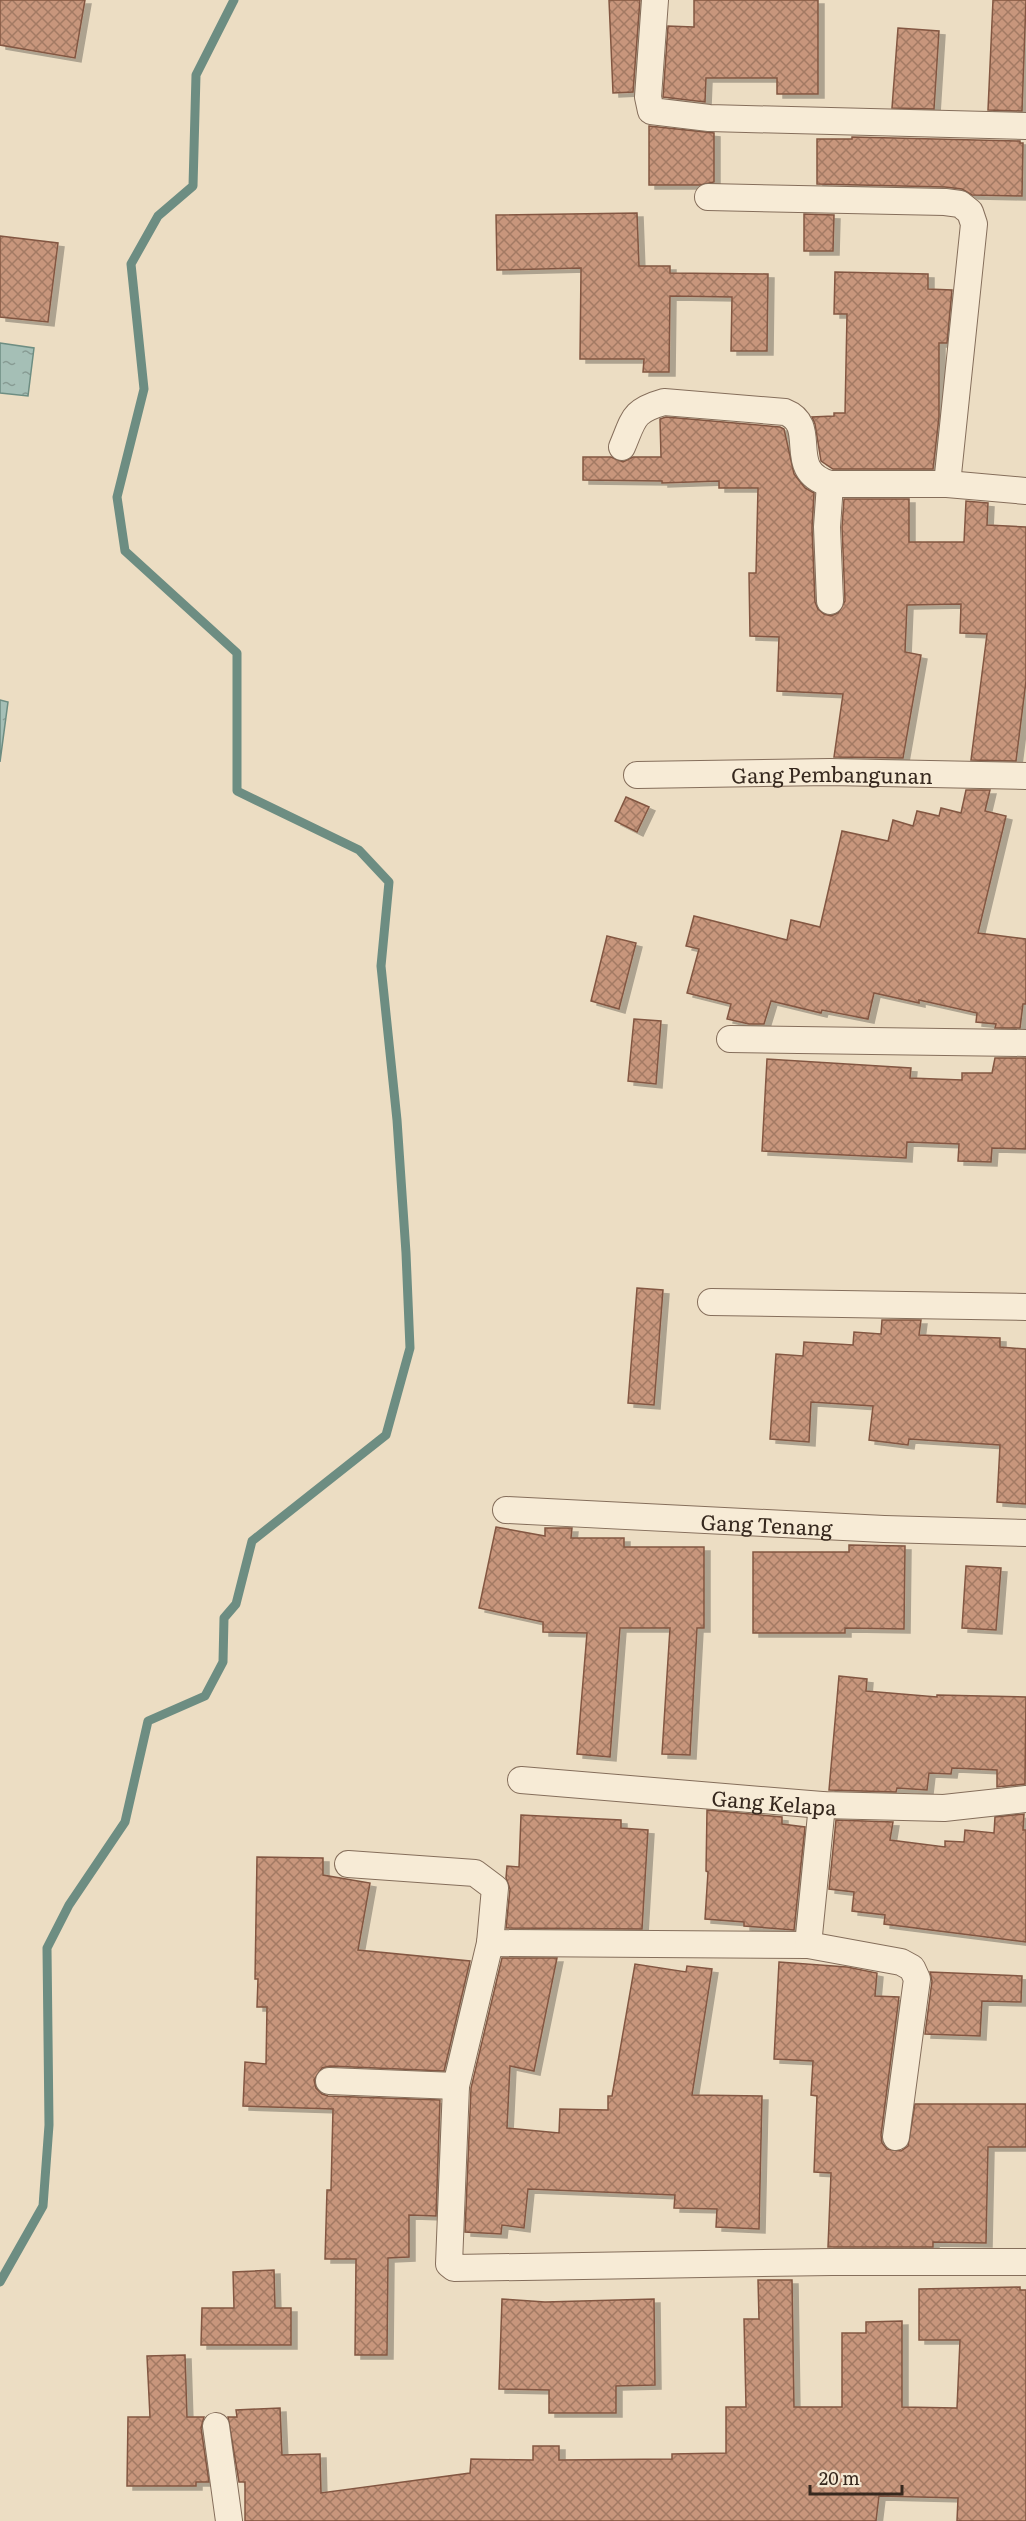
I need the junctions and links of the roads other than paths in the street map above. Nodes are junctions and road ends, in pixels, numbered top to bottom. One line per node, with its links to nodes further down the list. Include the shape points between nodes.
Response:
1 (655, 0): 2 (street, via 648,97 651,111 709,118)
2 (1026, 126)
3 (708, 197): 6 (street, via 945,202 960,204 970,212 974,224 970,280)
4 (622, 447): 5 (street, via 634,419 645,407 664,402 785,412 801,424 808,471)
5 (830, 484): 6 (street); 8 (street)
6 (947, 484): 7 (street)
7 (1026, 491)
8 (830, 601)
9 (637, 775): 10 (street, Gang Pembangunan, via 830,772)
10 (1026, 776)
11 (730, 1039): 12 (street)
12 (1026, 1043)
13 (711, 1302): 14 (street)
14 (1026, 1307)
15 (506, 1510): 16 (street, Gang Tenang)
16 (1026, 1533)
17 (521, 1780): 19 (street, Gang Kelapa)
18 (1026, 1799): 19 (street, Gang Kelapa, via 944,1808)
19 (822, 1805): 22 (street)
20 (348, 1864): 21 (street, via 475,1873 495,1888)
21 (490, 1943): 22 (street); 24 (street)
22 (808, 1945): 25 (street, via 901,1962 912,1968 917,1979)
23 (329, 2081): 24 (street)
24 (456, 2086): 26 (street, via 449,2264 454,2268)
25 (896, 2137)
26 (1026, 2262)
27 (216, 2426): 28 (street)
28 (229, 2521)

